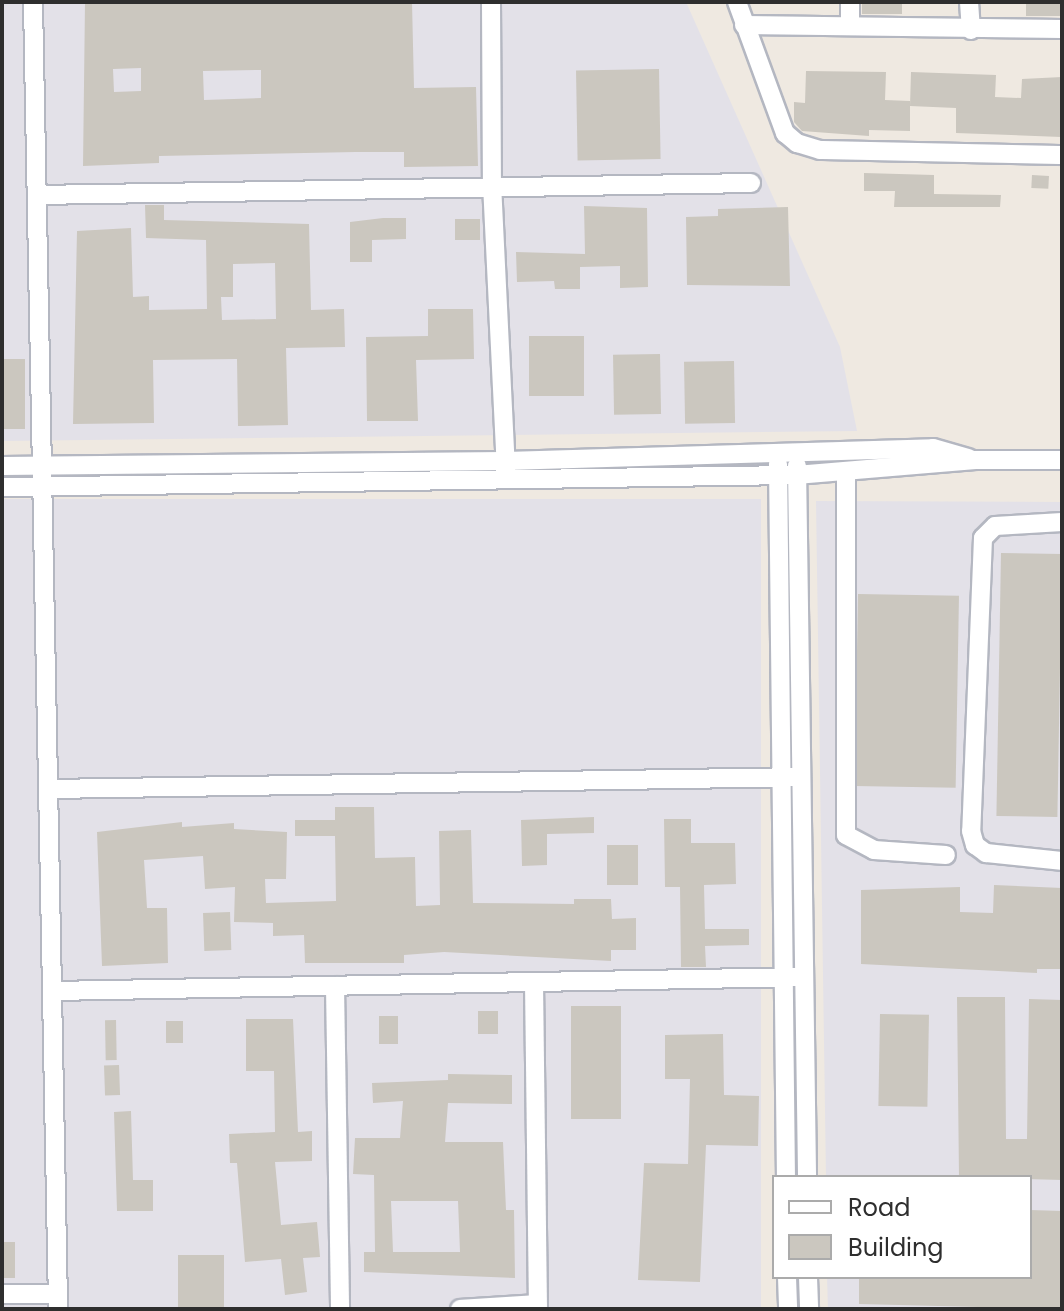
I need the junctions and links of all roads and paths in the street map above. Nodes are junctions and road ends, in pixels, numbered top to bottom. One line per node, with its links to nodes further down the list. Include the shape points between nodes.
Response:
1 (33, 2): 13 (street)
2 (491, 2): 12 (street)
3 (737, 2): 6 (street)
4 (850, 2): 7 (street)
5 (969, 2): 9 (street)
6 (744, 25): 7 (street); 10 (street, via 785,133 797,143 820,150)
7 (850, 25): 9 (street)
8 (1062, 29): 9 (street)
9 (971, 30)
10 (1062, 155)
11 (751, 183): 12 (street)
12 (492, 184): 13 (street); 20 (street)
13 (37, 195): 19 (street)
14 (778, 450): 15 (street); 20 (street); 22 (street)
15 (799, 451): 16 (street, via 933,448); 22 (street)
16 (975, 460): 17 (street); 21 (street)
17 (1062, 460)
18 (2, 466): 19 (street)
19 (44, 466): 20 (street); 24 (street)
20 (506, 470): 22 (street); 24 (street)
21 (846, 472): 22 (street); 28 (street, via 846,835 874,850)
22 (787, 475): 26 (street)
23 (2, 487): 24 (street)
24 (44, 487): 27 (street)
25 (1062, 522): 29 (street, via 995,526 983,538 971,831 975,845 986,853)
26 (791, 777): 27 (street); 30 (street); 31 (street)
27 (49, 789): 34 (street)
28 (946, 855)
29 (1062, 861)
30 (804, 977): 31 (street); 36 (street)
31 (784, 978): 32 (street); 35 (street)
32 (534, 982): 33 (street); 41 (street)
33 (335, 986): 34 (street); 42 (street)
34 (53, 991): 40 (street)
35 (786, 1175)
36 (807, 1175)
37 (787, 1279): 44 (street)
38 (808, 1279): 45 (street)
39 (2, 1294): 40 (street)
40 (58, 1302)
41 (538, 1306): 43 (street)
42 (340, 1309)
43 (460, 1309)
44 (788, 1309)
45 (809, 1309)

